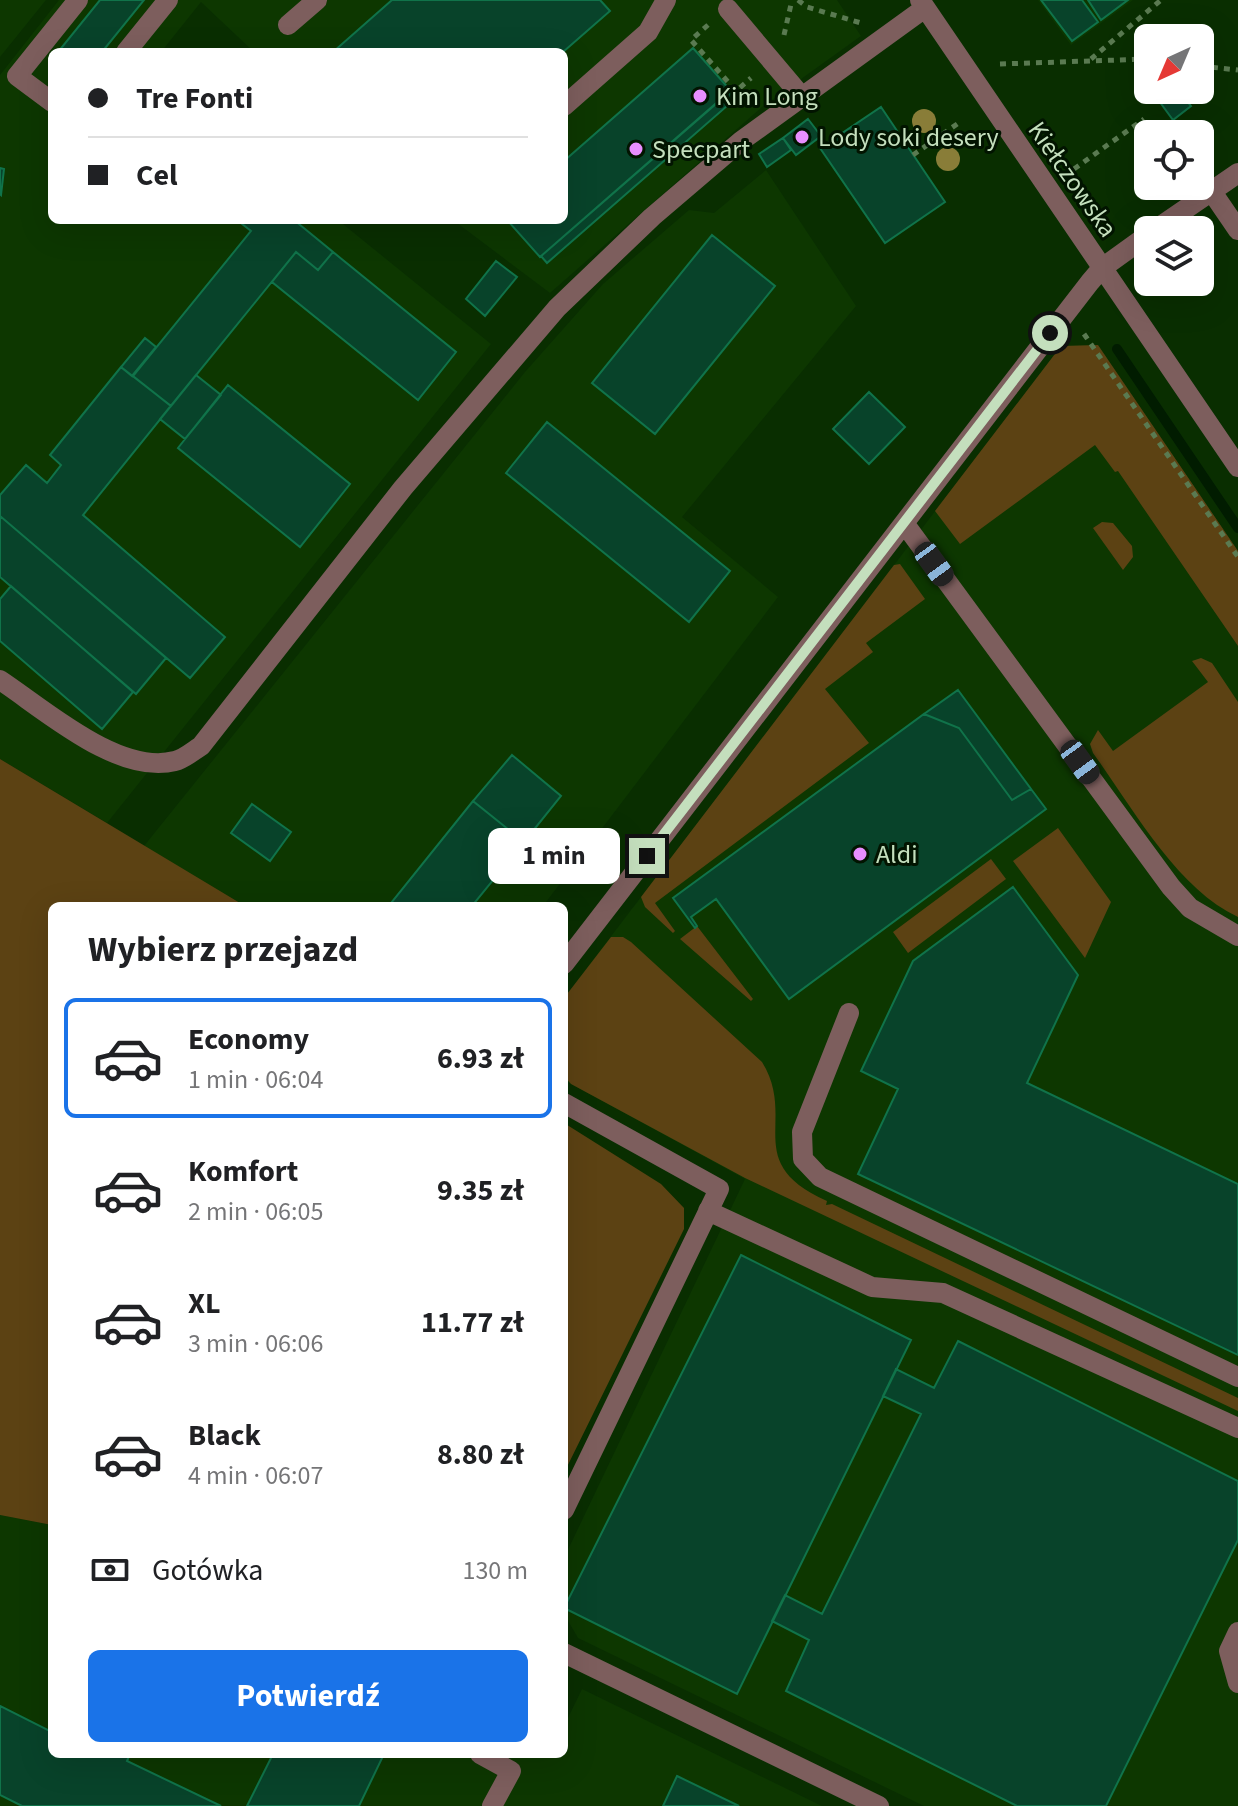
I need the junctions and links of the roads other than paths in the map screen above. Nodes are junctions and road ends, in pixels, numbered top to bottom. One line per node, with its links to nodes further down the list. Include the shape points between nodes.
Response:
1 (78, 0): 10 (street, via 17,76)
2 (168, 0): 8 (street)
3 (317, 0): 7 (street)
4 (666, 0): 11 (street, via 648,32)
5 (923, 4): 9 (street); 19 (street, Kiełczowska)
6 (728, 9): 9 (street)
7 (288, 25)
8 (129, 48)
9 (802, 97): 22 (street, via 652,217 557,308 403,488 201,746 176,761 125,758)
10 (48, 99)
11 (568, 102)
12 (1238, 173): 13 (street)
13 (1214, 191)
14 (1214, 195): 17 (street)
15 (1200, 200): 16 (street)
16 (1176, 216)
17 (1238, 230)
18 (1134, 245): 19 (street)
19 (1102, 268): 20 (street, Kiełczowska); 21 (street)
20 (1238, 467)
21 (904, 523): 23 (street, via 1171,887 1190,908); 24 (street)
22 (0, 680)
23 (1238, 936)
24 (568, 959)
25 (849, 1013): 28 (street, via 802,1132 803,1159 820,1177)
26 (568, 1105): 27 (street, via 719,1189)
27 (708, 1211): 29 (street, via 872,1287 943,1293); 30 (street)
28 (1238, 1377)
29 (1238, 1428)
30 (568, 1502)
31 (1238, 1632): 33 (street, via 1229,1651)
32 (568, 1655): 36 (street)
33 (1238, 1683)
34 (487, 1758): 35 (street, via 511,1771)
35 (492, 1806)
36 (879, 1806)

